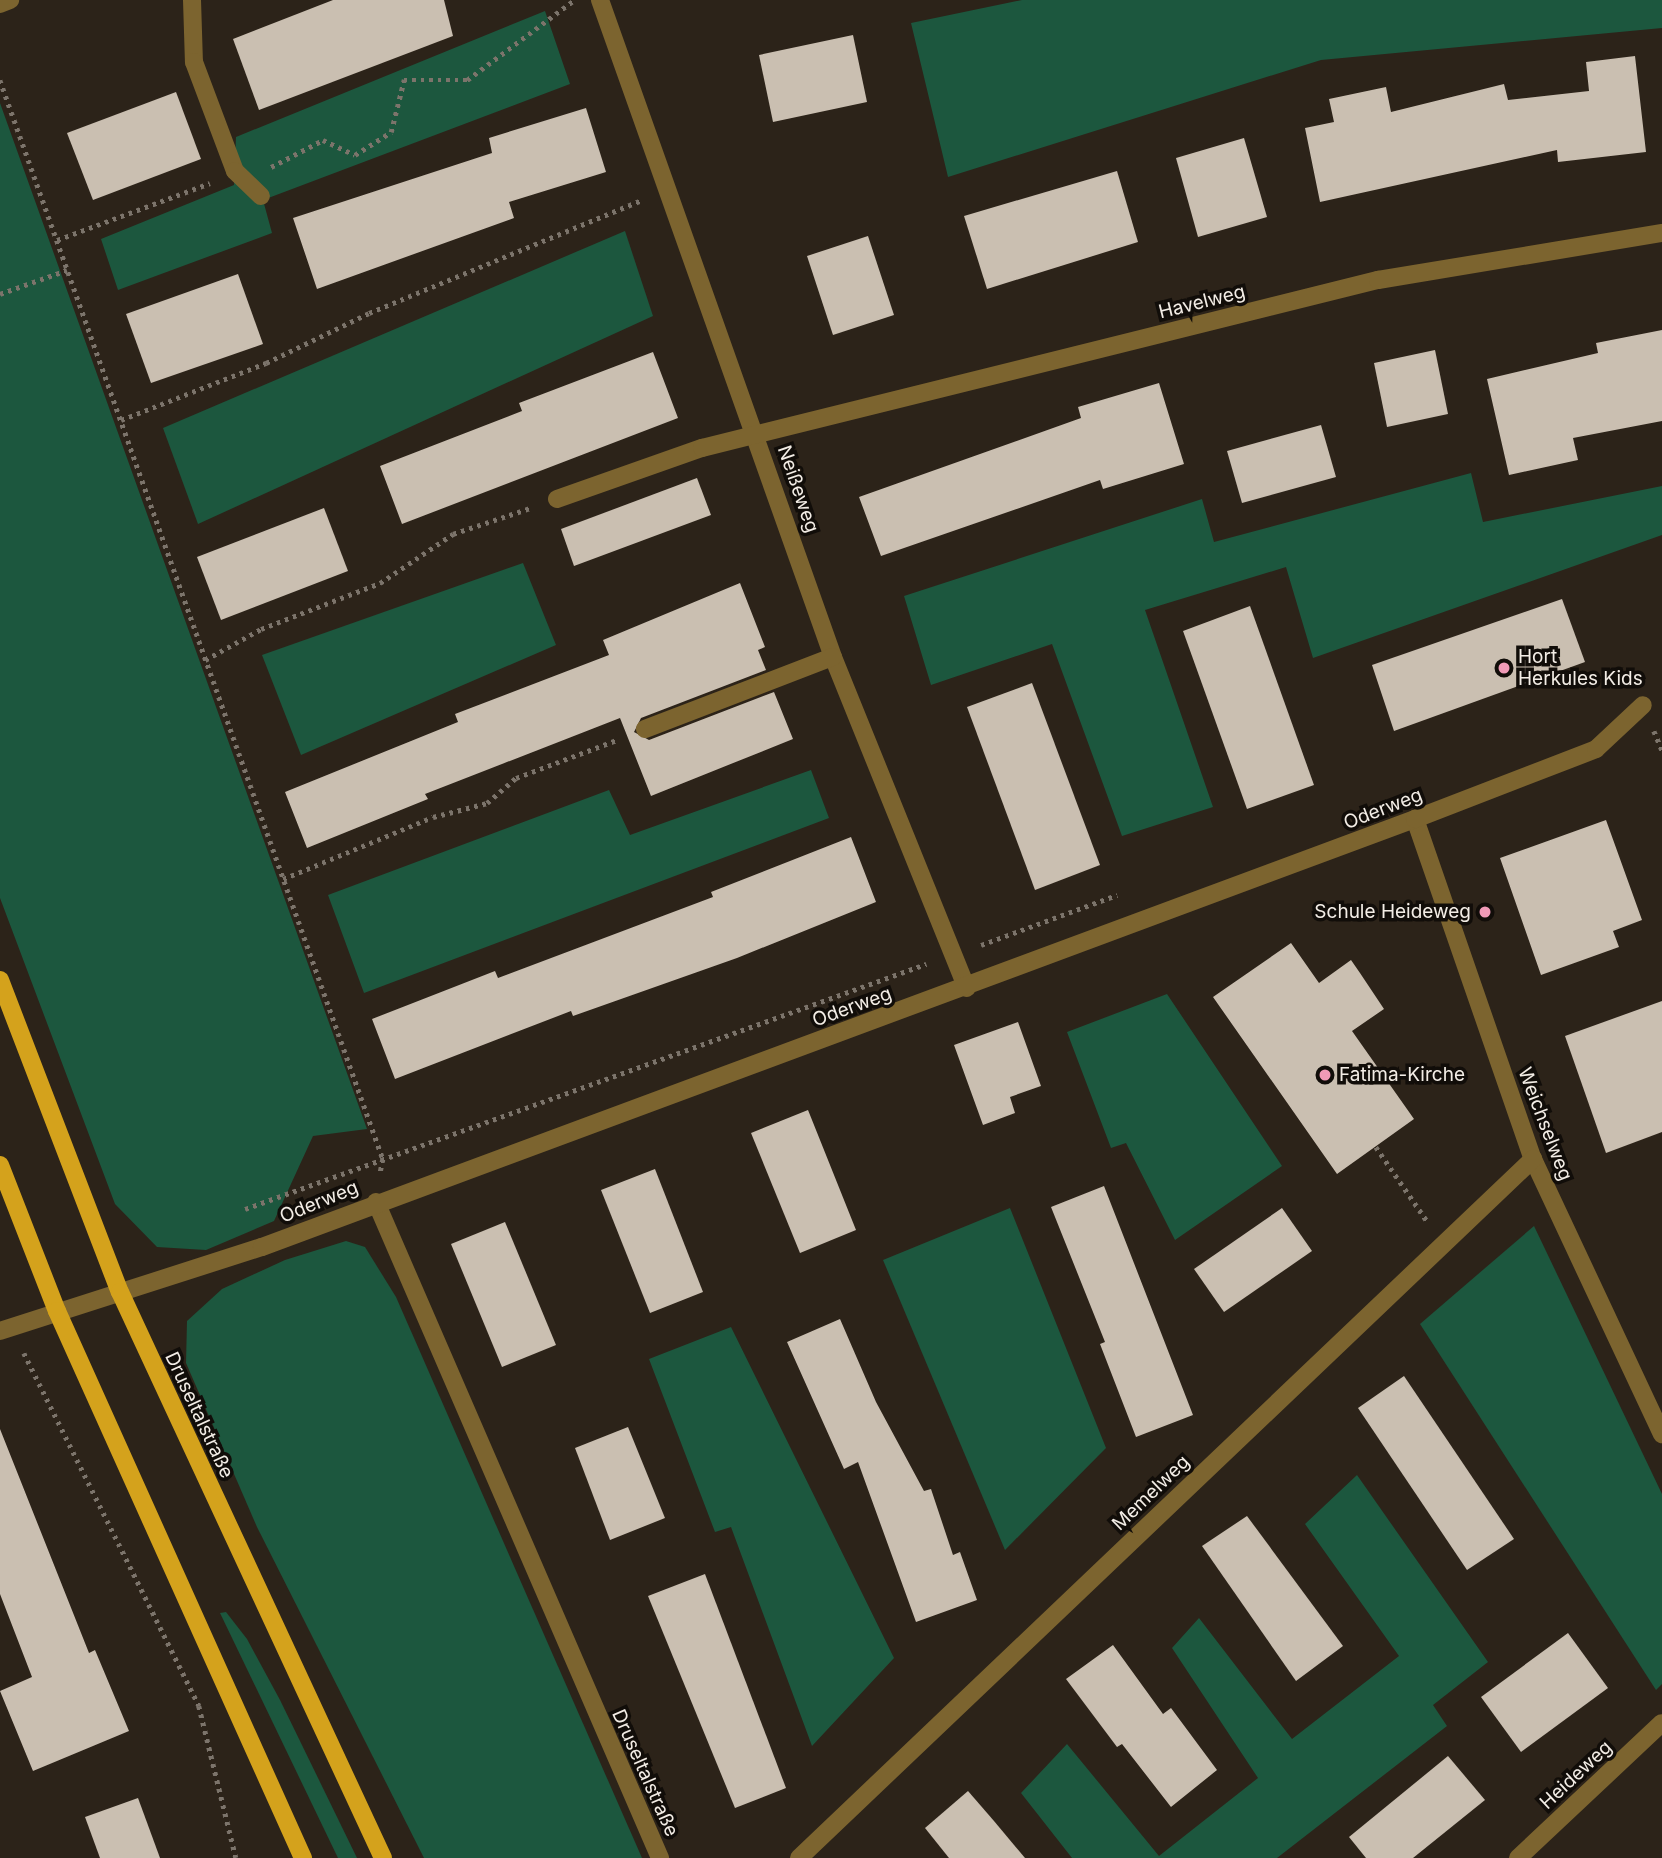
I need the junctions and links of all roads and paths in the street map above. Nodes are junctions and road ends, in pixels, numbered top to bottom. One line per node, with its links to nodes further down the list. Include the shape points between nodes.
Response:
1 (10, 0): 4 (street)
2 (191, 0): 7 (street, via 194,62)
3 (600, 0): 15 (street, Neißeweg)
4 (0, 4)
5 (563, 4): 7 (path, via 467,79 404,79 391,132 355,155 323,140)
6 (0, 80): 11 (path)
7 (240, 176): 8 (street); 11 (path)
8 (261, 196)
9 (620, 210): 14 (path, via 369,313 266,363)
10 (1662, 233): 15 (street, Havelweg, via 1378,280)
11 (57, 240): 12 (path)
12 (67, 270): 13 (path); 14 (path)
13 (0, 294)
14 (121, 420): 18 (path)
15 (757, 435): 16 (street, Havelweg, via 702,448); 17 (street, Neißeweg)
16 (557, 499): 18 (path, via 453,534 380,583 261,629)
17 (833, 657): 20 (street); 24 (street, Neißeweg)
18 (205, 660): 22 (path)
19 (1643, 705): 21 (street, Oderweg, via 1596,748)
20 (645, 729): 22 (path, via 516,778 487,803 433,817)
21 (1415, 819): 24 (street, Oderweg); 26 (street, Weichselweg)
22 (283, 879): 28 (path, via 383,1159)
23 (0, 980): 30 (main road, Druseltalstraße)
24 (967, 988): 28 (street, Oderweg)
25 (1376, 1147): 29 (path)
26 (1532, 1159): 33 (street, Weichselweg); 39 (street, Memelweg)
27 (0, 1166): 31 (main road)
28 (376, 1202): 30 (street, Oderweg, via 262,1247); 38 (street, Druseltalstraße, via 528,1563)
29 (1427, 1221)
30 (120, 1292): 31 (street, Oderweg); 37 (main road, Druseltalstraße)
31 (57, 1311): 32 (street, Oderweg); 36 (main road)
32 (5, 1329): 35 (path, via 199,1706)
33 (1662, 1434)
34 (1662, 1723): 40 (street, Heideweg)
35 (236, 1858)
36 (303, 1858)
37 (383, 1858)
38 (660, 1858)
39 (799, 1858)
40 (1518, 1858)

